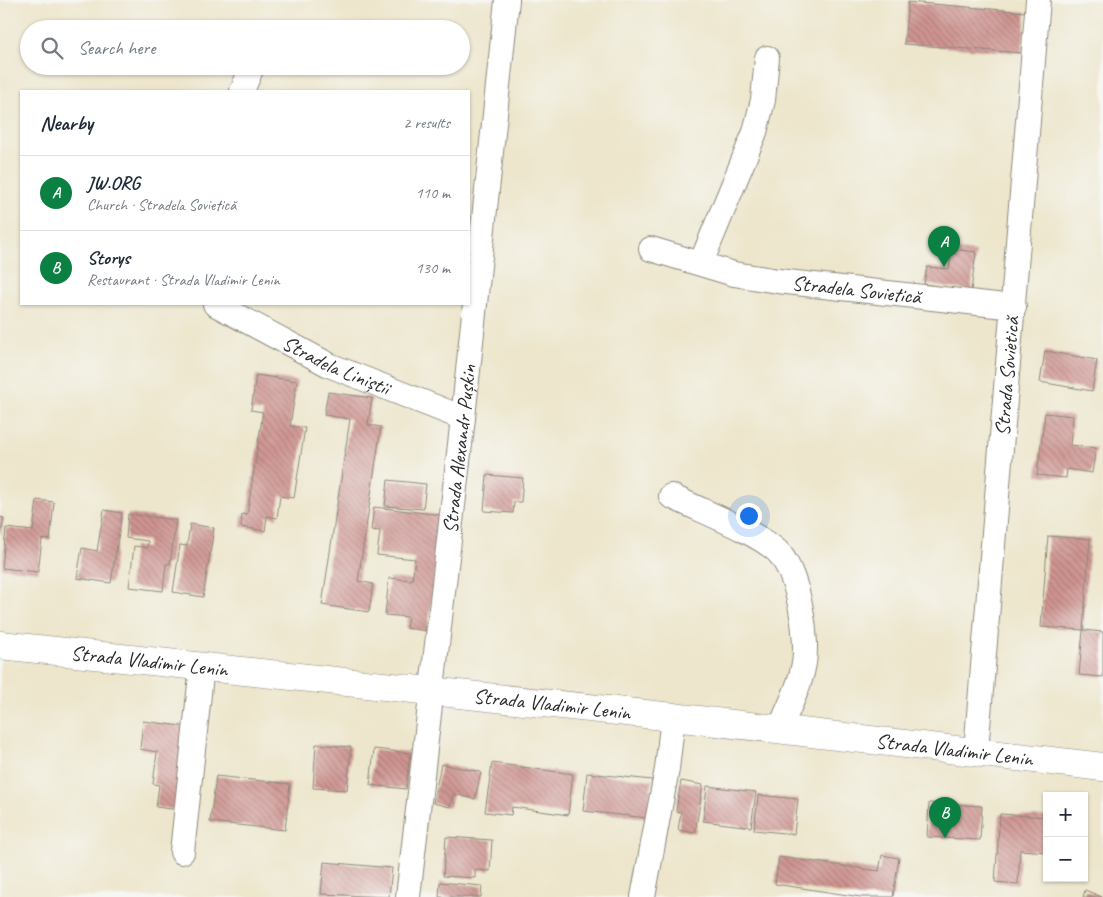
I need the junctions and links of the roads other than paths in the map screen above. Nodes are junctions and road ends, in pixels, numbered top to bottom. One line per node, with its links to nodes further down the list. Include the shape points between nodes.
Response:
1 (507, 0): 8 (street, Strada Alexandr Pușkin)
2 (1038, 0): 7 (street, Strada Sovietică)
3 (768, 58): 5 (street, via 763,100 754,132)
4 (651, 249): 5 (street, Stradela Sovietică)
5 (701, 263): 7 (street, Stradela Sovietică, via 734,274 778,281)
6 (217, 305): 8 (street, Stradela Liniștii, via 329,365)
7 (1014, 307): 15 (street, Strada Sovietică)
8 (463, 418): 12 (street, Strada Alexandr Pușkin)
9 (671, 496): 14 (street, via 746,532 777,552 791,573 804,626 804,668)
10 (0, 645): 11 (main road, Strada Vladimir Lenin)
11 (202, 666): 12 (main road, Strada Vladimir Lenin); 17 (street)
12 (432, 691): 13 (main road, Strada Vladimir Lenin); 18 (street, Strada Alexandr Pușkin)
13 (673, 717): 14 (main road, Strada Vladimir Lenin); 19 (street, via 667,769)
14 (780, 729): 15 (main road, Strada Vladimir Lenin)
15 (976, 751): 16 (main road, Strada Vladimir Lenin)
16 (1103, 767)
17 (182, 852)
18 (408, 897)
19 (643, 897)

